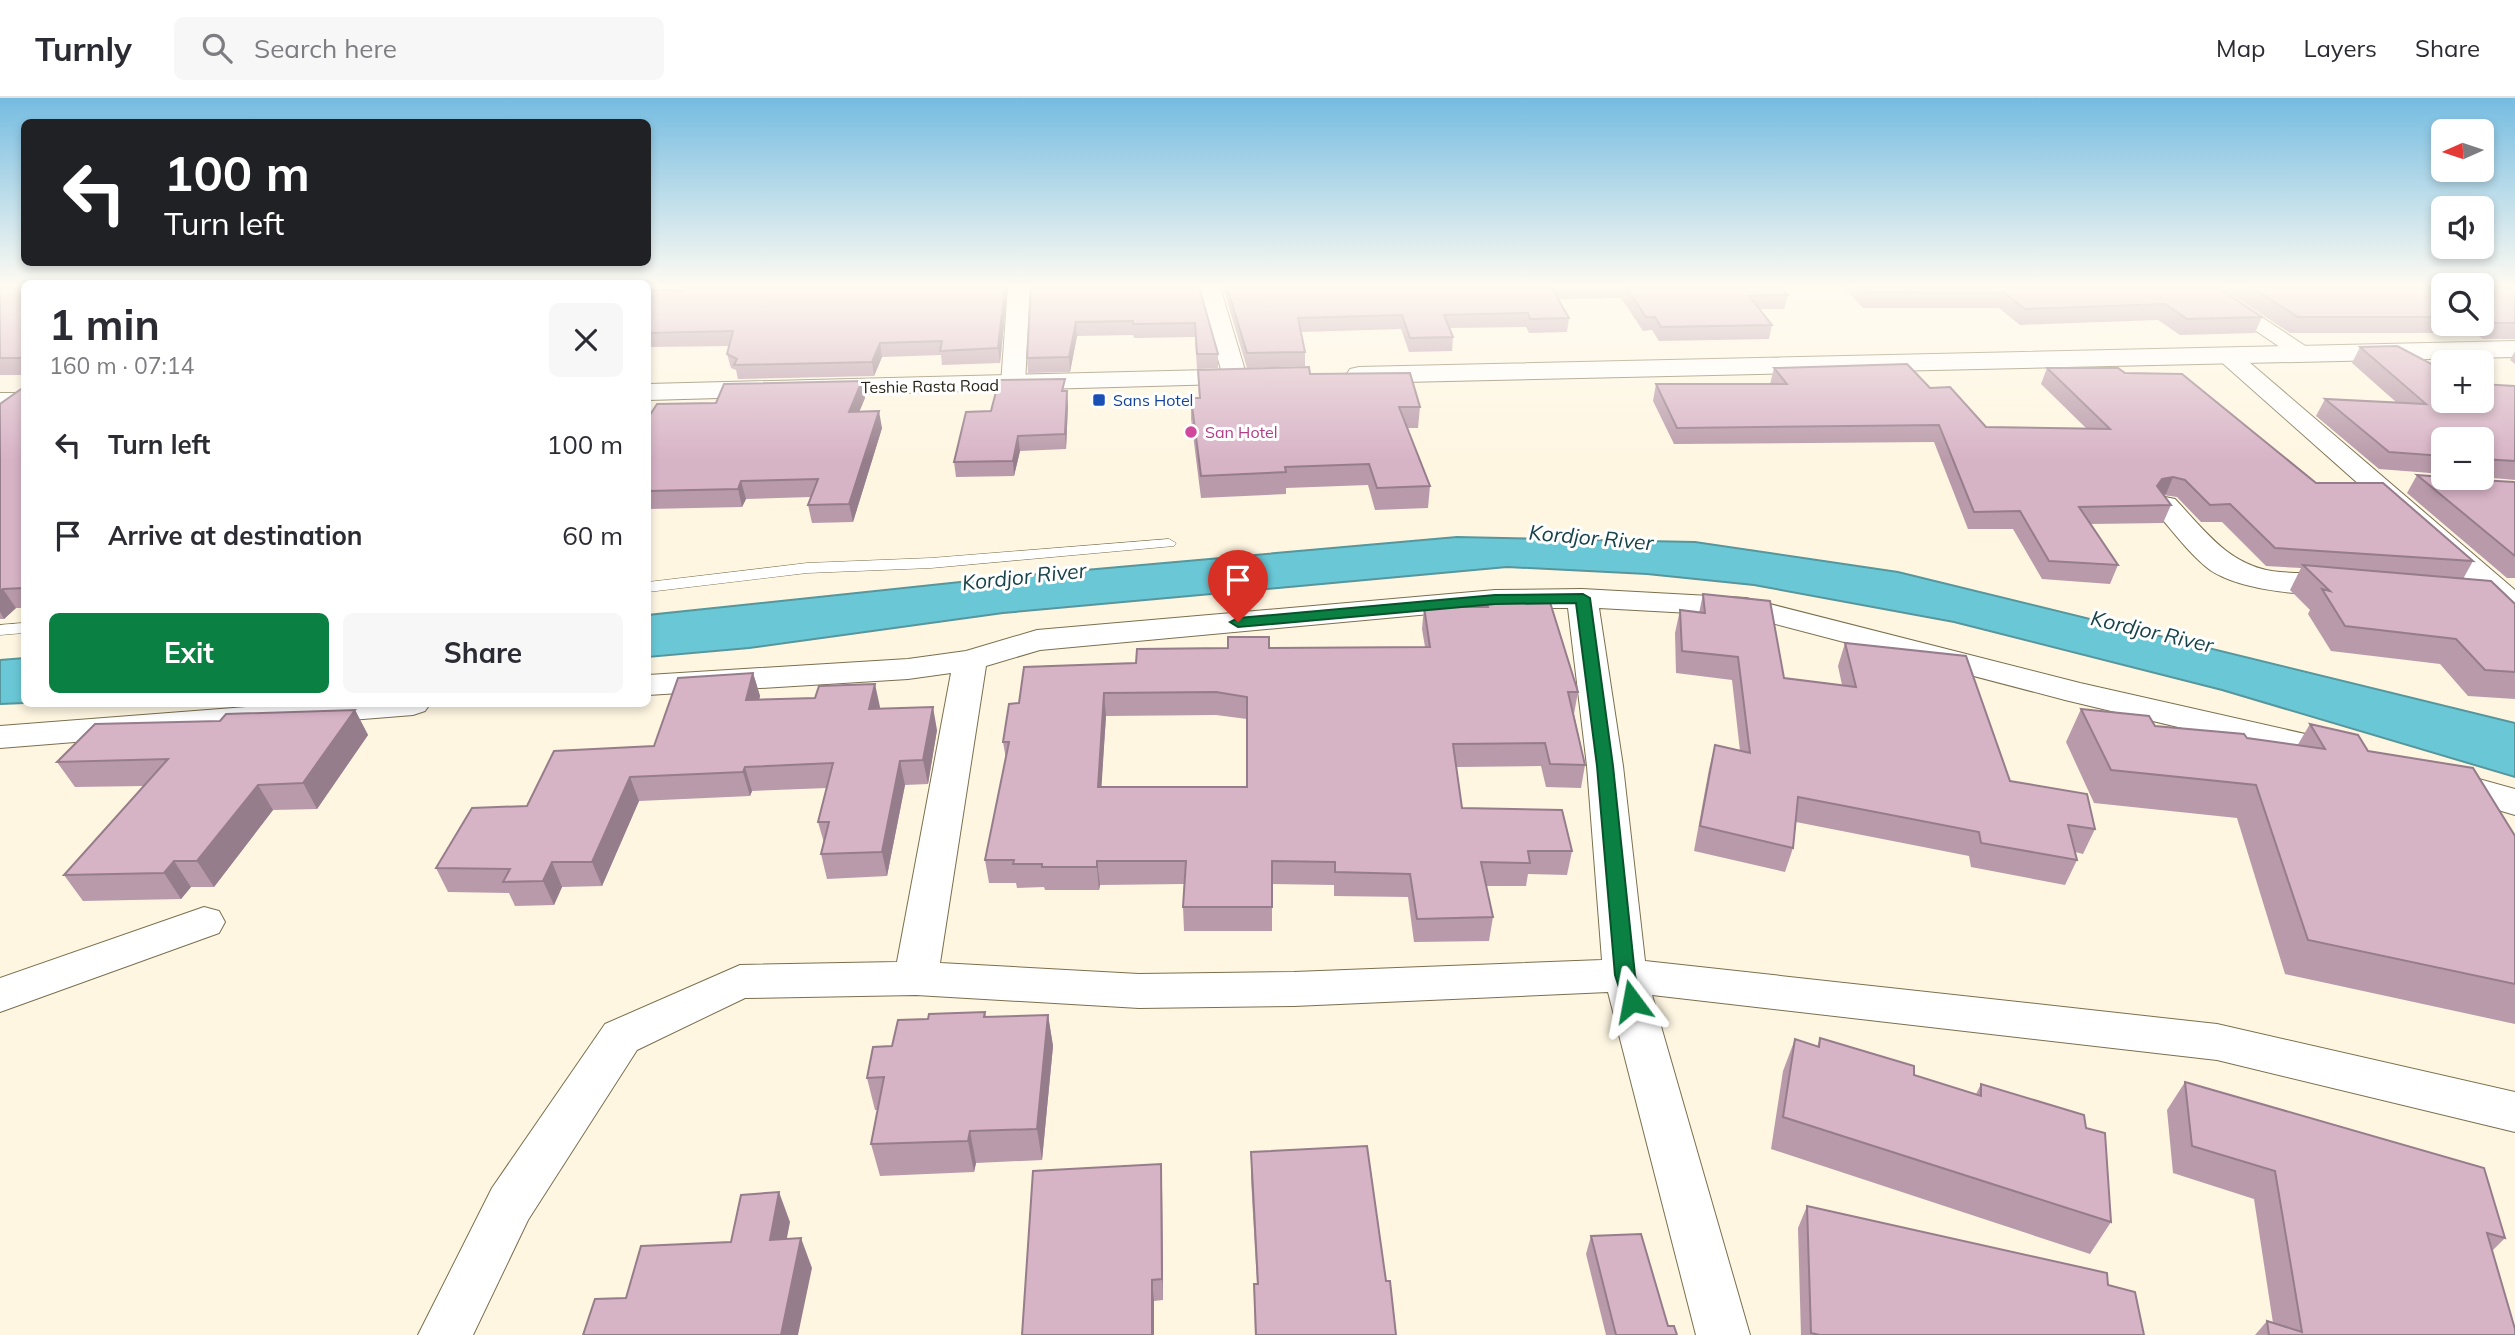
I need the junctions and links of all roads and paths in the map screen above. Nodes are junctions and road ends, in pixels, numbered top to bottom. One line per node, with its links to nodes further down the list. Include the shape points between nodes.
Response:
1 (1015, 345): 10 (street)
2 (1226, 345): 9 (street)
3 (2291, 345): 5 (street)
4 (2515, 349): 5 (main road)
5 (2304, 353): 6 (main road)
6 (2227, 355): 7 (main road); 14 (street)
7 (1330, 375)
8 (1276, 376): 9 (main road, Teshie Rasta Road)
9 (1235, 377): 10 (main road, Teshie Rasta Road)
10 (1013, 384): 11 (main road, Teshie Rasta Road)
11 (651, 392)
12 (0, 401): 13 (main road)
13 (21, 401)
14 (2368, 480): 15 (street); 22 (street)
15 (2408, 483)
16 (2165, 505): 18 (street, via 2221,564 2237,572)
17 (1169, 543): 19 (lane, via 931,563 807,568)
18 (2365, 586)
19 (651, 587)
20 (2462, 593): 22 (street)
21 (1583, 598): 25 (street, via 1482,600 1037,640); 29 (street, via 1746,607 2077,693); 33 (street)
22 (2511, 600)
23 (21, 628): 24 (lane)
24 (0, 629)
25 (970, 660): 26 (street); 34 (street)
26 (651, 685)
27 (375, 707): 28 (street)
28 (0, 737)
29 (2376, 762)
30 (2415, 773): 31 (street)
31 (2515, 802)
32 (204, 922): 35 (street)
33 (1625, 975): 34 (street, via 1139,991); 36 (street, via 2217,1042); 38 (street)
34 (916, 978): 37 (street, via 740,982 621,1037 510,1204)
35 (0, 995)
36 (2515, 1112)
37 (445, 1335)
38 (1723, 1335)

